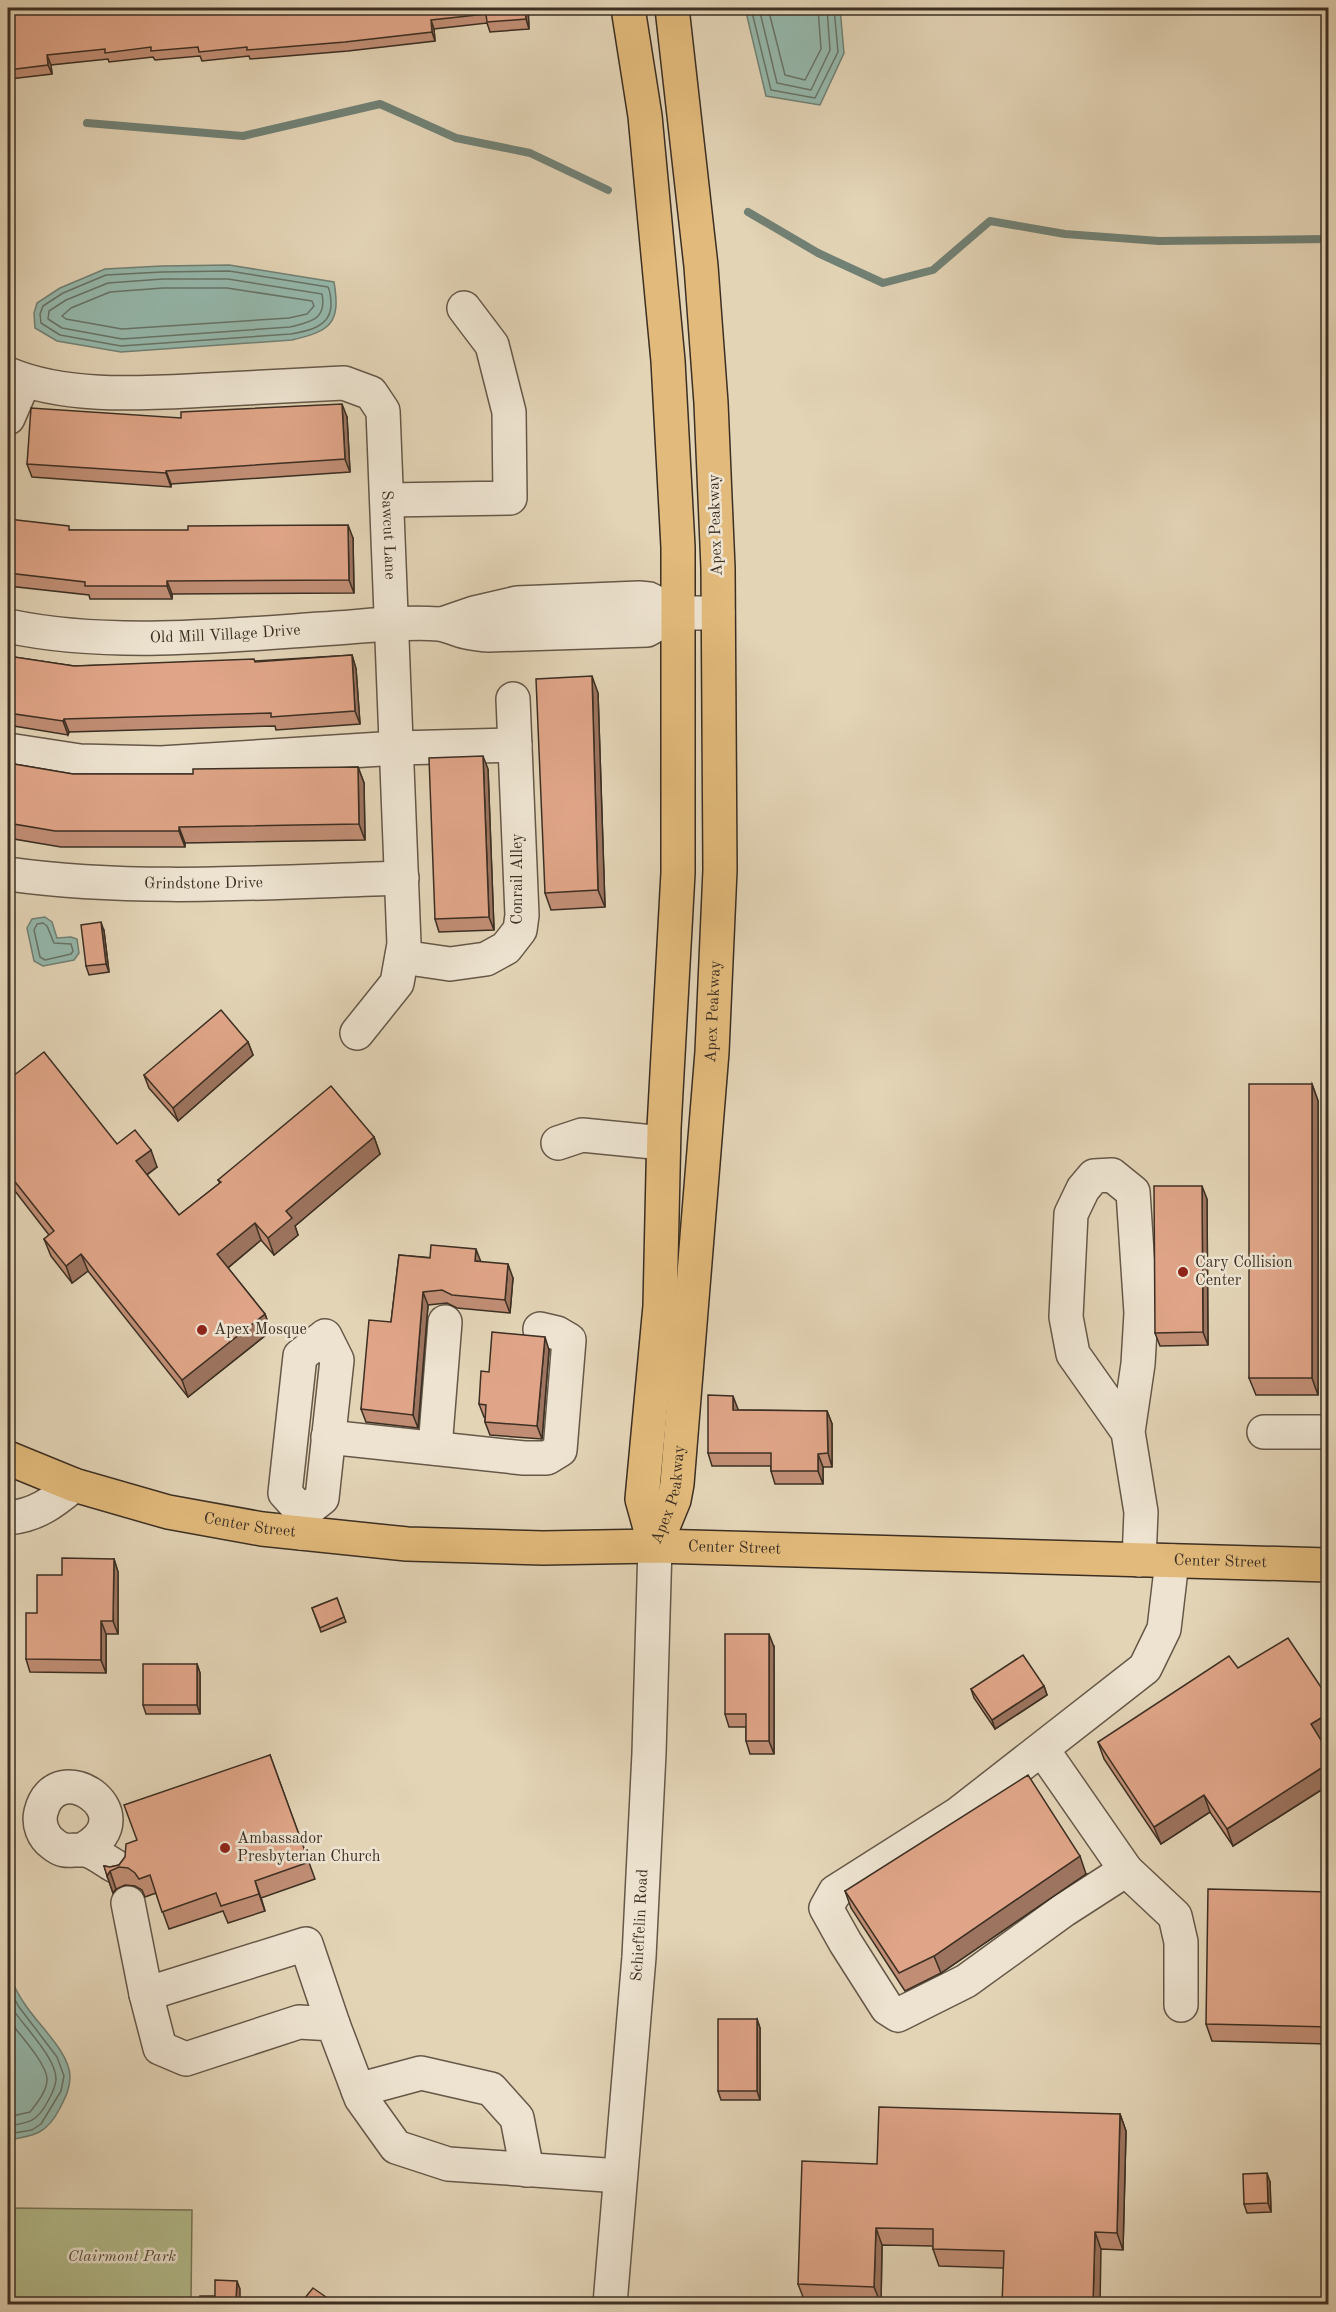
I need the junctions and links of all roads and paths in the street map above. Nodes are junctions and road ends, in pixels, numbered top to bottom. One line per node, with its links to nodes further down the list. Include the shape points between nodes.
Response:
1 (628, 8): 7 (main road, Apex Peakway, via 645,116 668,361 678,547)
2 (672, 8): 8 (main road, Apex Peakway, via 704,302)
3 (464, 308): 6 (street, via 492,345 509,411 510,498)
4 (16, 378): 5 (street); 6 (street, Sawcut Lane, via 100,392 149,393 344,383 371,393 383,411)
5 (8, 418)
6 (387, 500): 9 (street, Sawcut Lane)
7 (677, 613): 8 (street, Old Mill Village Drive); 9 (street, Old Mill Village Drive, via 646,630 488,635 441,624); 20 (main road, Apex Peakway, via 678,873)
8 (718, 613): 32 (main road, Apex Peakway, via 720,870 712,1052 677,1485)
9 (391, 625): 10 (street, Old Mill Village Drive, via 153,637 30,631); 13 (street, Sawcut Lane)
10 (8, 626)
11 (513, 699): 12 (street, Conrail Alley)
12 (515, 745): 13 (street); 17 (street, Conrail Alley, via 520,930 506,948 486,959 450,964)
13 (397, 748): 14 (street, via 161,763 80,761); 15 (street, Sawcut Lane)
14 (8, 750)
15 (402, 878): 16 (street, Grindstone Drive, via 154,886 49,880); 17 (street, Sawcut Lane)
16 (10, 884)
17 (402, 957): 18 (street, Sawcut Lane, via 397,983)
18 (357, 1033)
19 (558, 1143): 20 (street, via 582,1135)
20 (663, 1143): 32 (main road, Apex Peakway, via 660,1306 642,1499)
21 (446, 1322): 27 (street)
22 (540, 1329): 27 (street, via 569,1340 560,1450 547,1458 524,1458)
23 (1128, 1432): 23 (street, via 1141,1313 1133,1192 1112,1175 1094,1176 1071,1214 1066,1317 1073,1354); 33 (street, via 1141,1512)
24 (1264, 1432): 25 (street)
25 (1329, 1432)
26 (328, 1437): 27 (street); 31 (street, via 322,1498); 31 (street, via 337,1360 325,1324 300,1356 285,1493)
27 (443, 1449)
28 (8, 1458): 29 (main road, Center Street)
29 (74, 1485): 30 (street, via 50,1505); 31 (main road, Center Street, via 168,1512 262,1529)
30 (8, 1518)
31 (302, 1523): 32 (main road, Center Street, via 460,1547)
32 (656, 1546): 33 (main road, Center Street); 46 (street, Schieffelin Road, via 639,1957)
33 (1139, 1560): 34 (main road, Center Street)
34 (1172, 1561): 35 (main road, Center Street); 36 (street, via 1164,1629 1145,1668)
35 (1329, 1565)
36 (1042, 1749): 39 (street); 39 (street, via 958,1814 835,1892 826,1908 888,2008 898,2015 966,1981)
37 (84, 1849): 38 (street)
38 (116, 1866)
39 (1126, 1870): 42 (street, via 1175,1916 1182,1942)
40 (128, 1903): 41 (street)
41 (146, 1994): 43 (street, via 160,2048 186,2059 299,2022); 43 (street, via 306,1944)
42 (1182, 2005)
43 (333, 2024): 44 (street)
44 (357, 2090): 45 (street, via 396,2147 448,2164); 45 (street, via 420,2073 491,2089 517,2118)
45 (527, 2170): 46 (street)
46 (620, 2176): 47 (street, Schieffelin Road)
47 (610, 2304)

